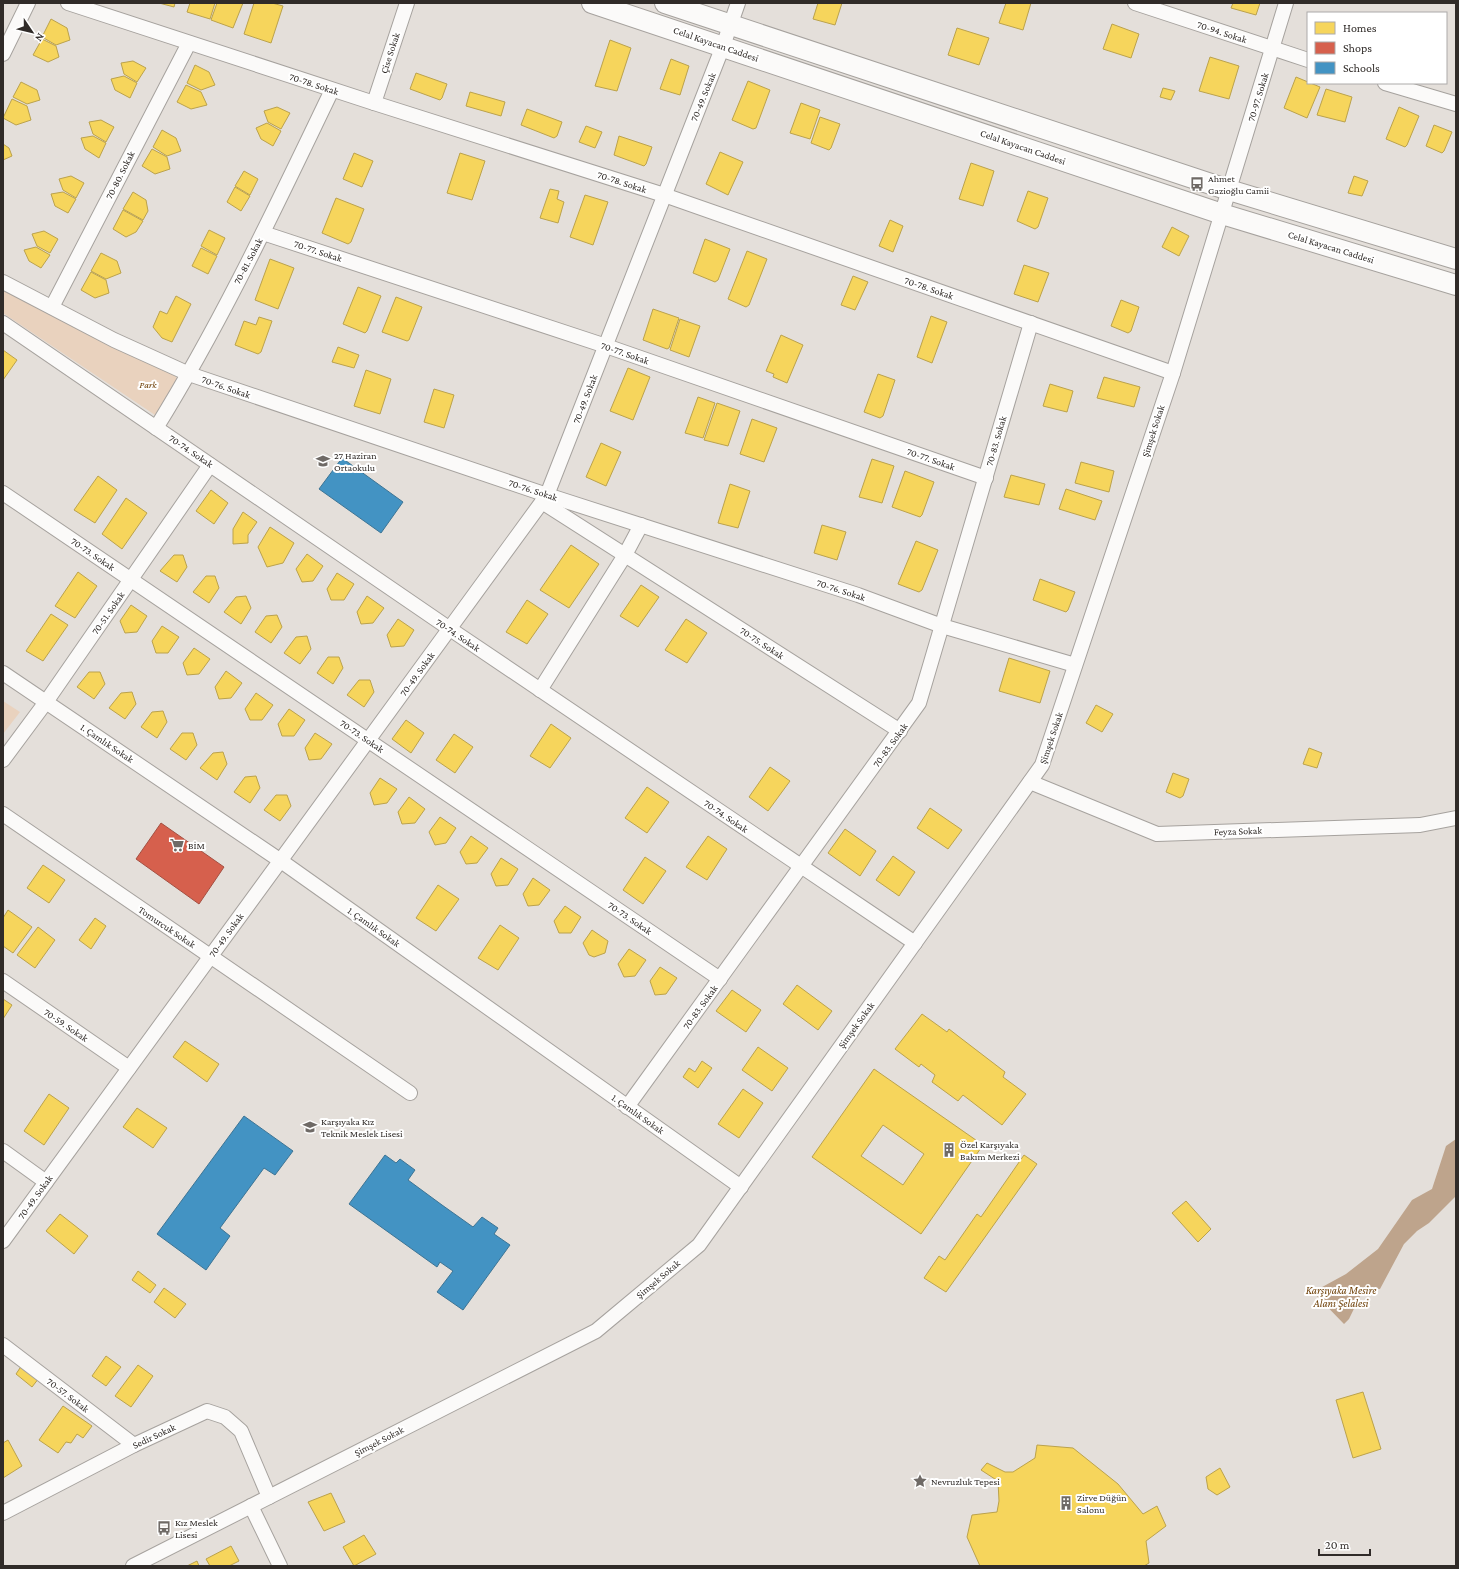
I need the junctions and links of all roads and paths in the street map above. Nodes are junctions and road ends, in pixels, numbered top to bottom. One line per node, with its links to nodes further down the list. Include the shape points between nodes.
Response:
1 (28, 3): 13 (street)
2 (68, 3): 10 (street, 70-78. Sokak)
3 (407, 3): 17 (street, Çise Sokak)
4 (592, 3): 11 (street, Celal Kayacan Caddesi)
5 (665, 3): 9 (street)
6 (738, 3): 9 (street, 70-49. Sokak)
7 (1135, 3): 12 (street, 70-94. Sokak)
8 (1286, 3): 12 (street, 70-97. Sokak)
9 (731, 25): 11 (street, 70-49. Sokak); 19 (street)
10 (189, 43): 16 (street, 70-78. Sokak); 26 (street, 70-80. Sokak)
11 (724, 46): 20 (street, 70-49. Sokak); 21 (street, Celal Kayacan Caddesi)
12 (1273, 49): 14 (street, 70-94. Sokak); 19 (street, 70-97. Sokak)
13 (3, 54)
14 (1307, 60)
15 (1389, 84): 18 (street)
16 (332, 90): 17 (street, 70-78. Sokak); 22 (street, 70-81. Sokak)
17 (374, 103): 20 (street, 70-78. Sokak)
18 (1456, 104)
19 (1229, 190): 21 (street, Şimşek Sokak); 23 (street)
20 (664, 195): 28 (street, 70-78. Sokak); 29 (street, 70-49. Sokak)
21 (1222, 214): 25 (street, Celal Kayacan Caddesi); 30 (street, Şimşek Sokak)
22 (263, 233): 29 (street, 70-77. Sokak); 31 (street, 70-81. Sokak)
23 (1456, 260)
24 (3, 282): 26 (street, 70-76. Sokak)
25 (1456, 285)
26 (52, 307): 31 (street, 70-76. Sokak, via 114,340)
27 (3, 323): 32 (street, 70-74. Sokak)
28 (1031, 324): 30 (street, 70-78. Sokak); 34 (street, 70-83. Sokak)
29 (606, 346): 34 (street, 70-77. Sokak); 36 (street, 70-49. Sokak)
30 (1172, 373): 42 (street, Şimşek Sokak)
31 (189, 374): 32 (street, 70-81. Sokak); 36 (street, 70-76. Sokak)
32 (156, 428): 33 (street, 70-74. Sokak)
33 (210, 465): 39 (street, 70-51. Sokak); 41 (street, 70-74. Sokak)
34 (986, 478): 40 (street, 70-83. Sokak)
35 (3, 493): 39 (street, 70-73. Sokak)
36 (545, 499): 37 (street, 70-76. Sokak); 38 (street, 70-75. Sokak); 41 (street, 70-49. Sokak)
37 (641, 526): 38 (street); 40 (street, 70-76. Sokak, via 858,595)
38 (625, 555): 44 (street); 46 (street, 70-75. Sokak)
39 (131, 579): 45 (street, 70-51. Sokak); 47 (street, 70-73. Sokak)
40 (942, 626): 42 (street, 70-76. Sokak); 46 (street, 70-83. Sokak, via 919,703)
41 (450, 629): 44 (street, 70-74. Sokak); 47 (street, 70-49. Sokak)
42 (1075, 665): 49 (street, Şimşek Sokak, via 1042,765)
43 (3, 673): 45 (street, 1. Çamlık Sokak)
44 (540, 690): 53 (street, 70-74. Sokak)
45 (46, 702): 48 (street, 70-51. Sokak); 52 (street, 1. Çamlık Sokak)
46 (900, 731): 53 (street, 70-83. Sokak)
47 (368, 740): 52 (street, 70-49. Sokak); 56 (street, 70-73. Sokak)
48 (3, 760)
49 (1030, 782): 51 (street, Feyza Sokak, via 1157,834 1420,825); 54 (street, Şimşek Sokak)
50 (3, 814): 55 (street, Tomurcuk Sokak)
51 (1456, 818)
52 (280, 861): 55 (street, 70-49. Sokak); 60 (street, 1. Çamlık Sokak)
53 (802, 866): 54 (street, 70-74. Sokak); 56 (street, 70-83. Sokak)
54 (915, 943): 63 (street, Şimşek Sokak)
55 (211, 957): 58 (street, 70-49. Sokak); 59 (street, Tomurcuk Sokak)
56 (720, 979): 60 (street, 70-83. Sokak)
57 (3, 982): 58 (street, 70-59. Sokak)
58 (130, 1068): 62 (street, 70-49. Sokak)
59 (410, 1093)
60 (627, 1107): 63 (street, 1. Çamlık Sokak)
61 (3, 1150): 62 (street)
62 (46, 1182): 64 (street, 70-49. Sokak)
63 (741, 1187): 67 (street, Şimşek Sokak, via 699,1244 596,1331)
64 (3, 1241)
65 (3, 1345): 66 (street, 70-57. Sokak)
66 (134, 1445): 67 (street, Sedir Sokak, via 208,1411 225,1416 241,1431); 69 (street, Sedir Sokak)
67 (269, 1497): 68 (street, Şimşek Sokak)
68 (252, 1506): 70 (street, Şimşek Sokak); 71 (street)
69 (3, 1513)
70 (133, 1566)
71 (280, 1566)

